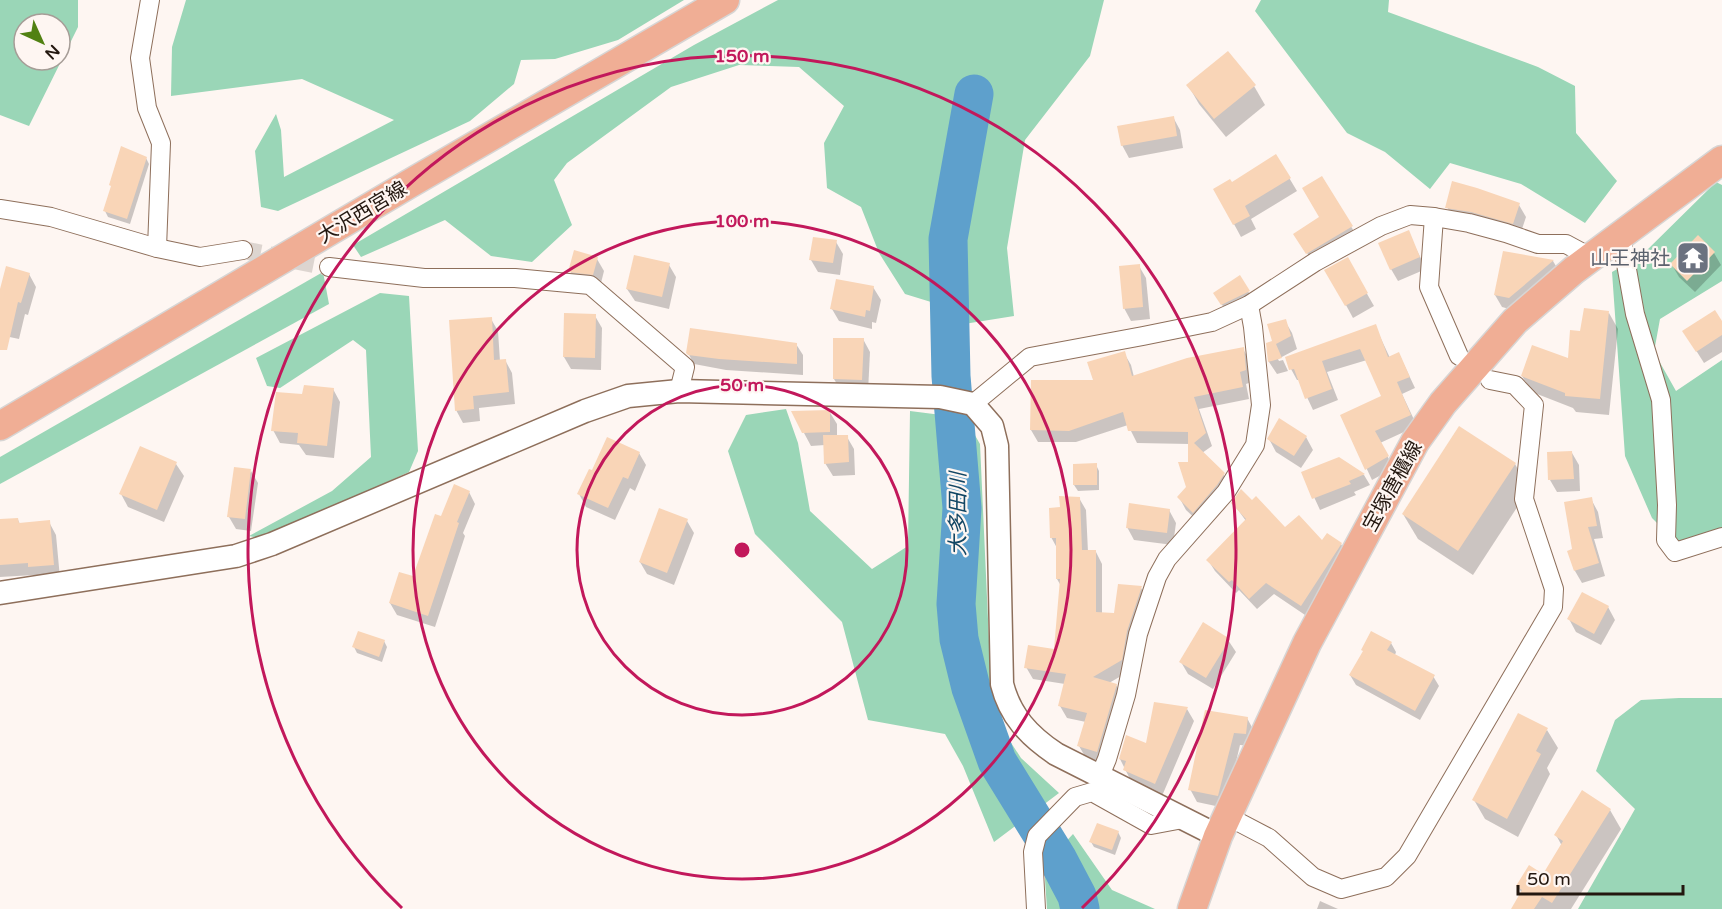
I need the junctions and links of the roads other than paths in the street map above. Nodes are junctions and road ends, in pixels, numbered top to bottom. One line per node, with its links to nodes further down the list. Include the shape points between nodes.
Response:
1 (150, 0): 7 (street, via 140,58 147,108 161,143)
2 (725, 0): 16 (main road, 大沢西宮線)
3 (1722, 160): 6 (main road, 宝塚唐櫃線)
4 (1, 213): 7 (street, via 51,217)
5 (1434, 217): 9 (street, via 1538,244 1566,244); 11 (street, via 1410,215 1381,226 1315,262); 12 (street, via 1429,287)
6 (1621, 236): 9 (main road, 宝塚唐櫃線); 17 (street, via 1635,314 1661,400 1666,540 1675,552)
7 (157, 248): 8 (street, via 200,257)
8 (243, 250)
9 (1592, 258): 21 (main road, 宝塚唐櫃線, via 1515,321 1449,395 1415,442 1311,634)
10 (329, 267): 14 (street, via 424,278 515,278 590,285 685,367)
11 (1249, 305): 15 (street, via 1212,321 1030,357); 19 (street, via 1261,405 1255,445 1226,492 1167,559 1157,578)
12 (1459, 356)
13 (1490, 380): 21 (street, via 1515,385 1534,405 1524,500 1554,588 1553,607 1407,856 1386,877 1341,889 1313,877 1269,838)
14 (679, 391): 15 (street, via 940,398); 18 (street, via 628,396 585,411 237,556)
15 (973, 404): 19 (street, via 992,426 997,446 1002,684 1006,699 1036,740)
16 (0, 426)
17 (1722, 537)
18 (0, 593)
19 (1100, 778): 20 (street)
20 (1182, 819): 21 (street); 22 (street, via 1151,825 1092,792 1075,797 1037,836 1033,852)
21 (1222, 826): 23 (main road, 宝塚唐櫃線)
22 (1036, 909)
23 (1192, 909)

